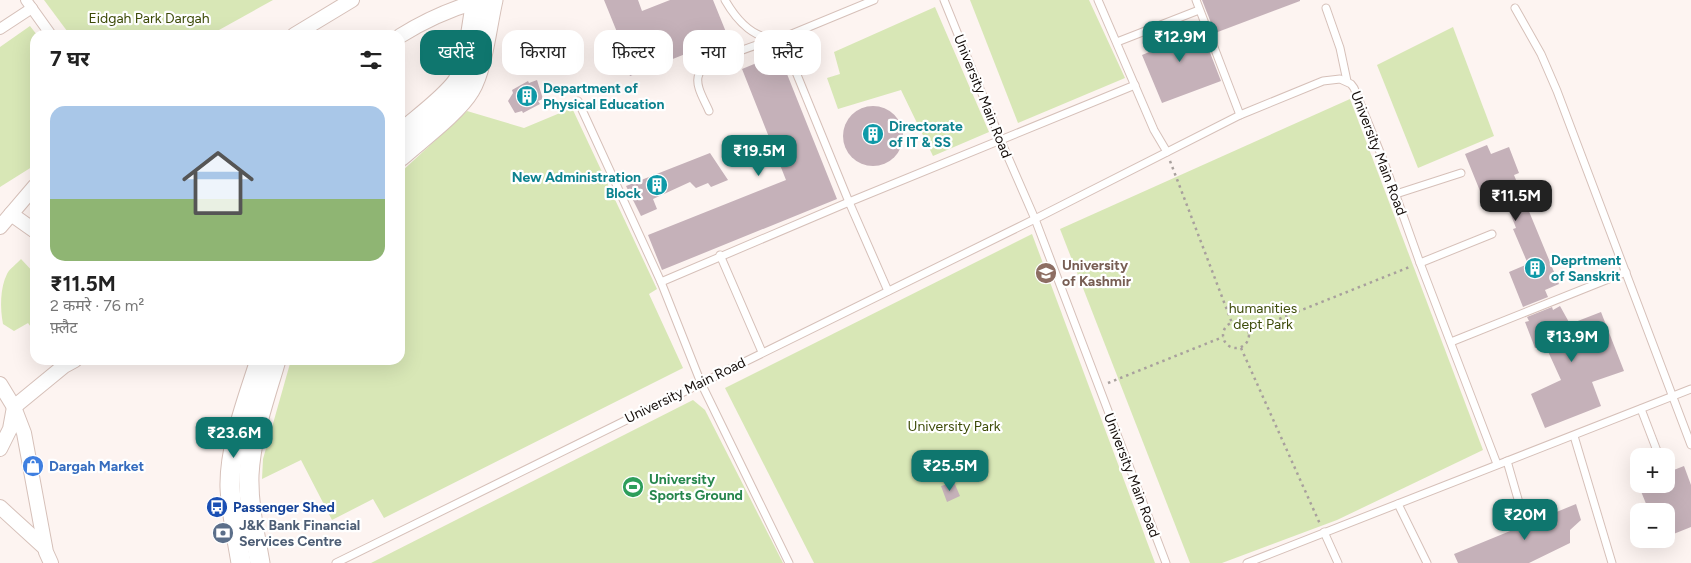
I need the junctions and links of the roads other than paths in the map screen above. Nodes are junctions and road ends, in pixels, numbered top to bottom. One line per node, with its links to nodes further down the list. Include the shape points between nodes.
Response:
1 (352, 0): 14 (street)
2 (481, 0): 17 (street, via 452,8); 26 (main road, via 457,82); 29 (main road, via 477,74 470,90 458,106)
3 (725, 0): 16 (lane, via 740,22)
4 (874, 0): 15 (lane)
5 (944, 0): 27 (lane, University Main Road)
6 (1098, 0): 18 (lane)
7 (1196, 0): 11 (lane)
8 (29, 4): 12 (street); 13 (street)
9 (1326, 8): 21 (lane)
10 (1516, 8): 41 (lane, via 1557,91)
11 (1199, 10): 18 (lane); 25 (lane)
12 (0, 29)
13 (47, 30)
14 (302, 30)
15 (798, 30)
16 (754, 31)
17 (405, 33)
18 (1117, 42): 22 (lane)
19 (754, 47): 24 (lane, via 708,65 698,74)
20 (794, 75): 33 (lane)
21 (1347, 81): 25 (lane, University Main Road, via 1323,81); 32 (lane, University Main Road, via 1354,88)
22 (1135, 85): 27 (lane); 28 (lane)
23 (578, 101): 42 (lane)
24 (709, 111)
25 (1240, 116): 28 (lane, University Main Road)
26 (405, 129)
27 (1000, 140): 33 (lane); 35 (lane, University Main Road)
28 (1167, 152): 35 (lane, University Main Road)
29 (405, 153)
30 (1461, 174): 32 (lane)
31 (30, 192): 34 (street)
32 (1396, 194): 40 (lane, University Main Road)
33 (849, 202): 39 (lane); 43 (lane)
34 (11, 214): 36 (street); 37 (street)
35 (1035, 219): 43 (lane, University Main Road); 71 (lane, University Main Road)
36 (0, 227)
37 (30, 227)
38 (1492, 234): 40 (lane)
39 (720, 255): 42 (lane); 45 (lane)
40 (1420, 263): 44 (lane, University Main Road)
41 (1626, 272): 44 (lane); 52 (lane)
42 (661, 282): 49 (lane)
43 (888, 290): 45 (lane, University Main Road)
44 (1450, 342): 60 (lane, University Main Road)
45 (762, 352): 49 (lane, University Main Road)
46 (66, 365): 53 (street)
47 (258, 365): 67 (main road, via 239,427 230,486)
48 (275, 365): 68 (main road, via 254,436 249,476)
49 (700, 383): 69 (lane, University Main Road); 70 (lane)
50 (0, 384): 53 (street)
51 (1691, 389): 52 (lane)
52 (1673, 397): 54 (lane); 56 (lane)
53 (14, 407): 58 (street, via 10,429); 65 (street, via 24,433)
54 (1641, 409): 55 (lane); 57 (lane)
55 (1574, 436): 59 (lane); 75 (lane)
56 (1691, 445)
57 (1656, 448)
58 (0, 449)
59 (1507, 461): 60 (lane); 63 (lane)
60 (1497, 464): 61 (lane)
61 (1398, 504): 64 (lane); 74 (lane)
62 (0, 507): 65 (street)
63 (1524, 520)
64 (1324, 532): 72 (lane); 73 (lane)
65 (45, 548): 66 (street)
66 (51, 563)
67 (241, 563)
68 (260, 563)
69 (336, 563)
70 (789, 563)
71 (1166, 563)
72 (1247, 563)
73 (1338, 563)
74 (1427, 563)
75 (1612, 563)

